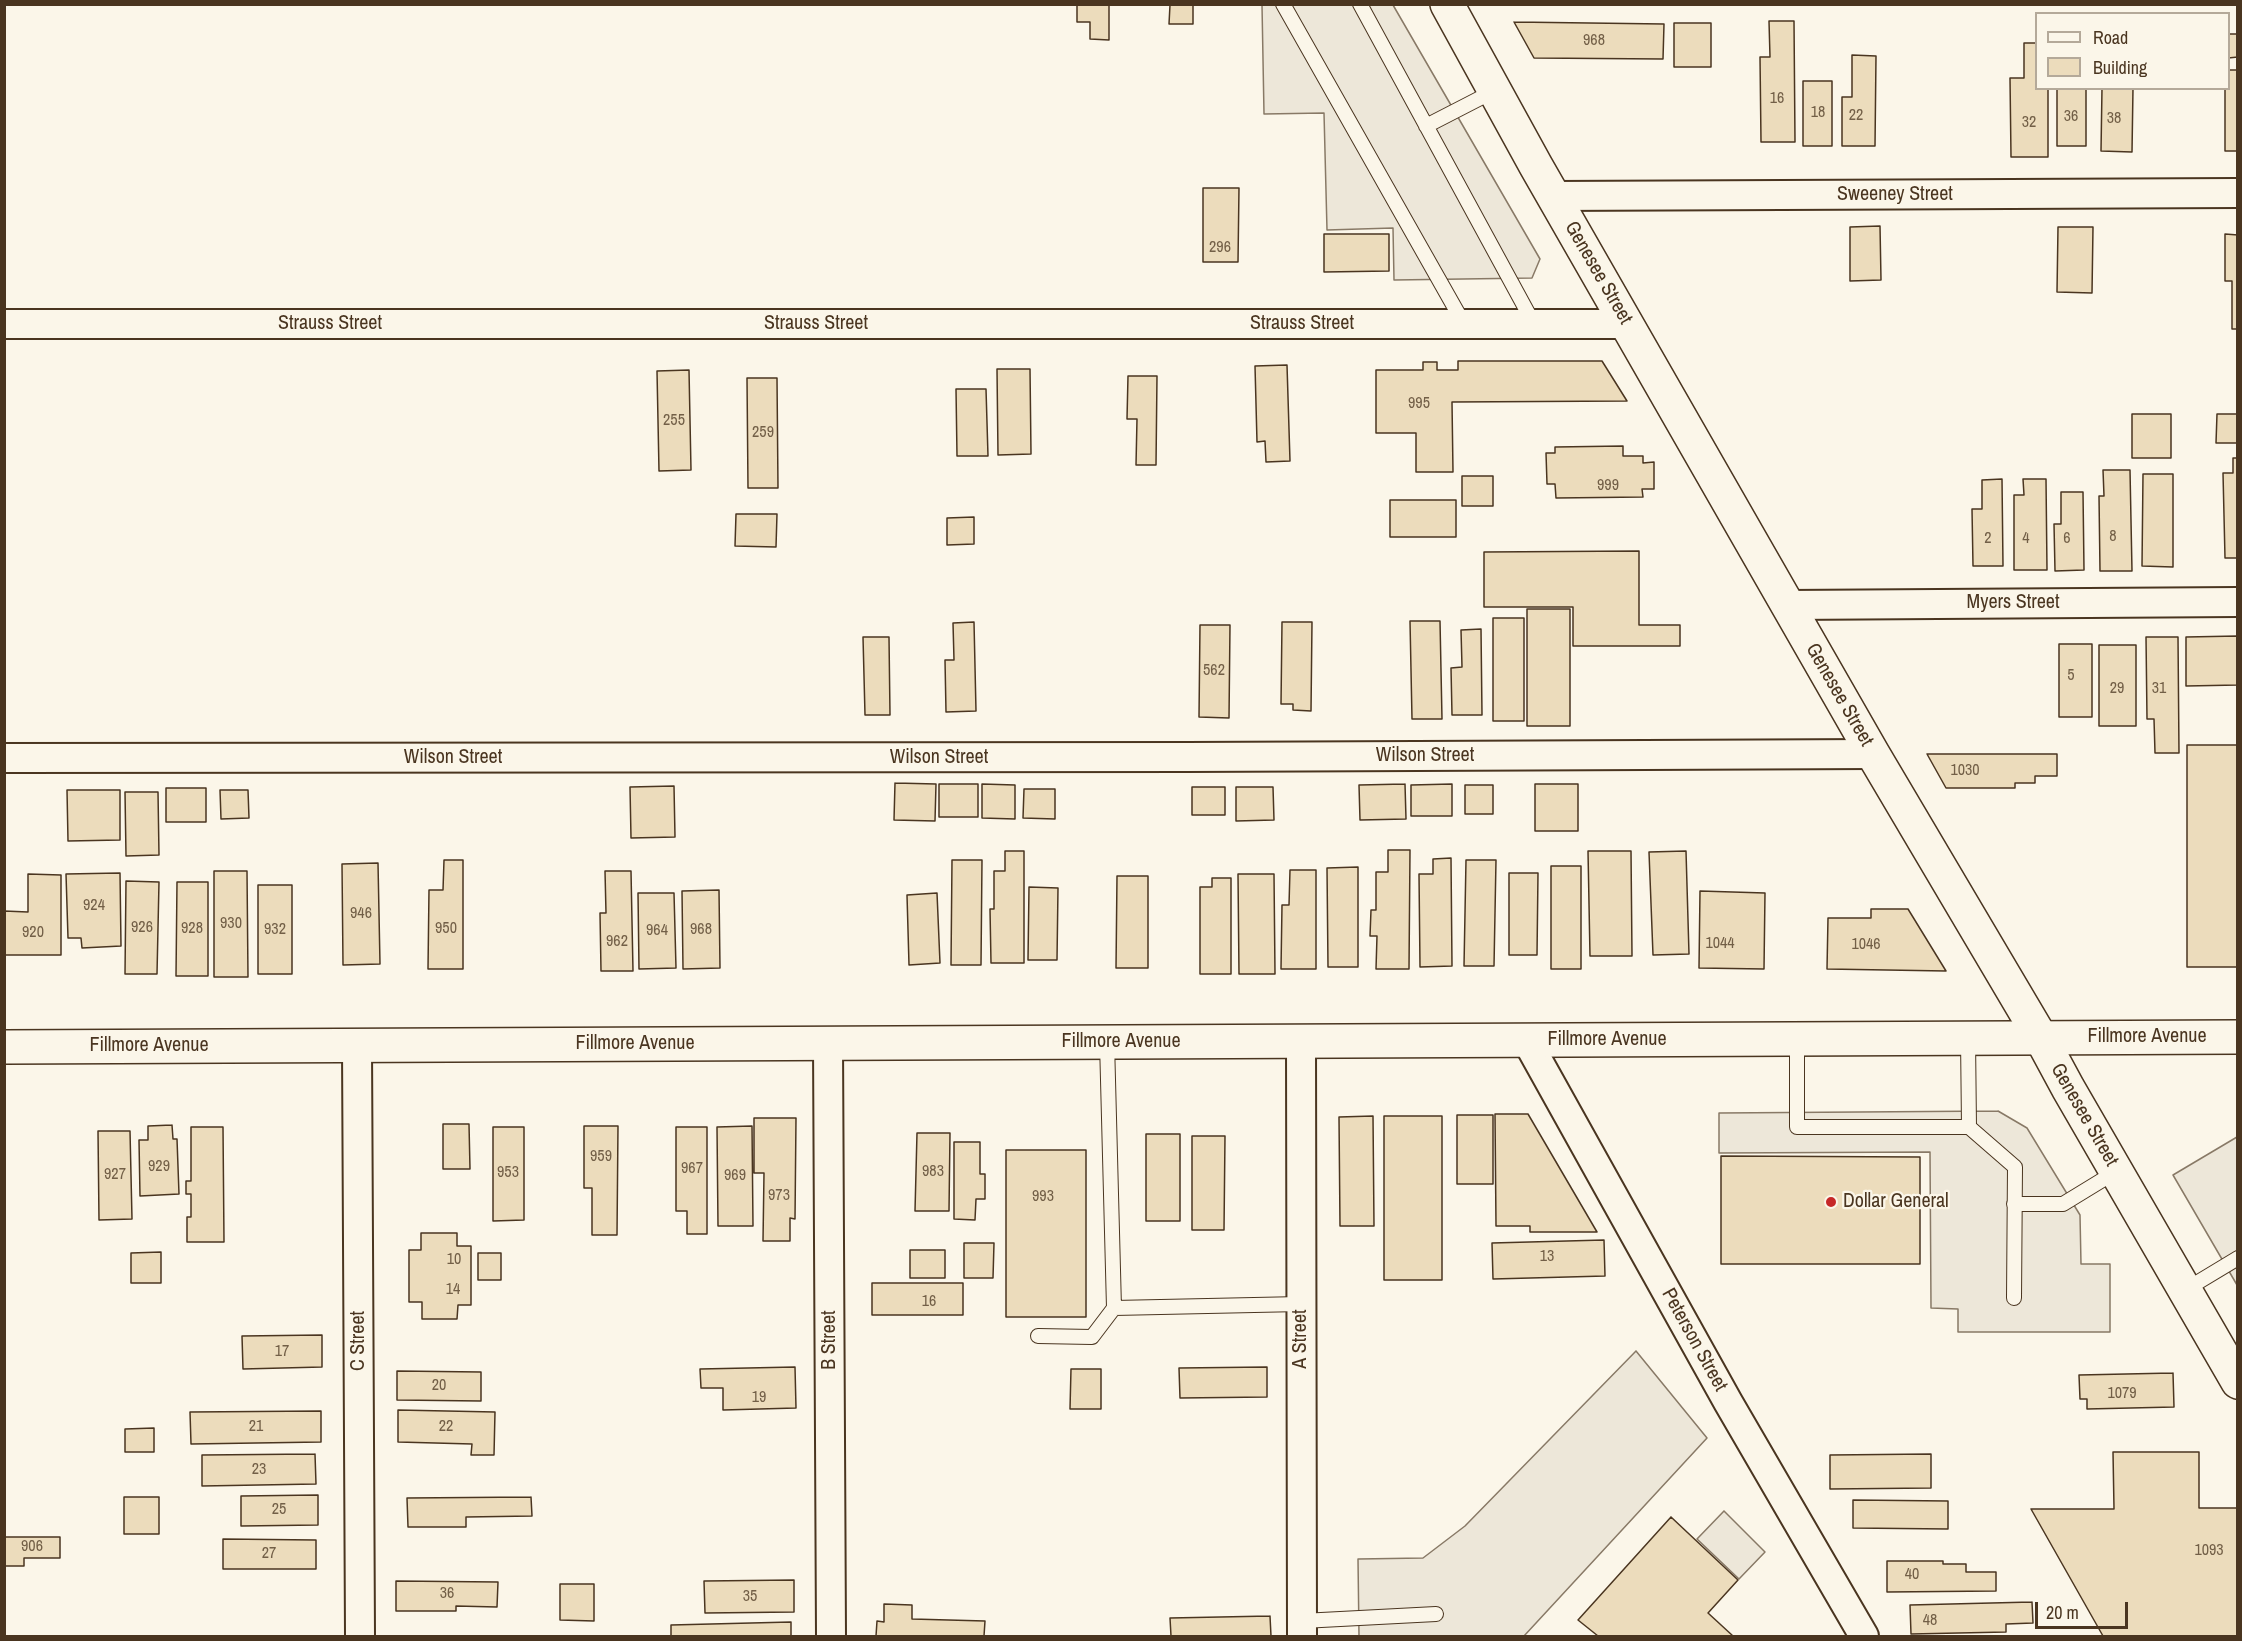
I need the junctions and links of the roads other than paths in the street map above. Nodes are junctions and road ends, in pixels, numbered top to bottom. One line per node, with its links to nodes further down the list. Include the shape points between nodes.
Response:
1 (1283, 4): 9 (lane)
2 (1360, 4): 5 (lane)
3 (1447, 4): 4 (street, Genesee Street)
4 (1494, 91): 5 (lane); 7 (street, Genesee Street)
5 (1426, 126): 10 (lane)
6 (2238, 193): 7 (street, Sweeney Street)
7 (1553, 196): 11 (street, Genesee Street)
8 (4, 324): 9 (street, Strauss Street)
9 (1464, 324): 10 (street, Strauss Street)
10 (1534, 324): 11 (street, Strauss Street)
11 (1627, 324): 13 (street, Genesee Street)
12 (2238, 602): 13 (street, Myers Street)
13 (1788, 605): 14 (street, Genesee Street)
14 (1873, 754): 15 (street, Wilson Street); 18 (street, Genesee Street)
15 (4, 758)
16 (2238, 1037): 18 (street, Fillmore Avenue)
17 (1968, 1038): 18 (street, Fillmore Avenue); 19 (street, Fillmore Avenue); 26 (lane)
18 (2041, 1038): 27 (street, Genesee Street)
19 (1797, 1039): 21 (street, Fillmore Avenue); 26 (lane, via 1797,1127)
20 (1301, 1041): 21 (street, Fillmore Avenue); 22 (street, Fillmore Avenue); 32 (street, A Street)
21 (1527, 1041): 40 (street, Peterson Street, via 1728,1402)
22 (1107, 1042): 23 (street, Fillmore Avenue); 33 (lane)
23 (828, 1043): 24 (street, Fillmore Avenue); 39 (street, B Street)
24 (357, 1046): 25 (street, Fillmore Avenue); 38 (street, C Street)
25 (4, 1047)
26 (1969, 1127): 28 (lane, via 2015,1167)
27 (2117, 1171): 28 (lane, via 2063,1204); 30 (street, Genesee Street)
28 (2014, 1203): 31 (lane)
29 (2238, 1258): 30 (lane)
30 (2185, 1290): 35 (street, Genesee Street)
31 (2014, 1298)
32 (1301, 1304): 33 (lane); 37 (street, A Street)
33 (1114, 1308): 34 (lane, via 1092,1337)
34 (1038, 1336)
35 (2238, 1382)
36 (1436, 1614): 37 (lane)
37 (1302, 1629)
38 (360, 1636)
39 (831, 1636)
40 (1864, 1636)

